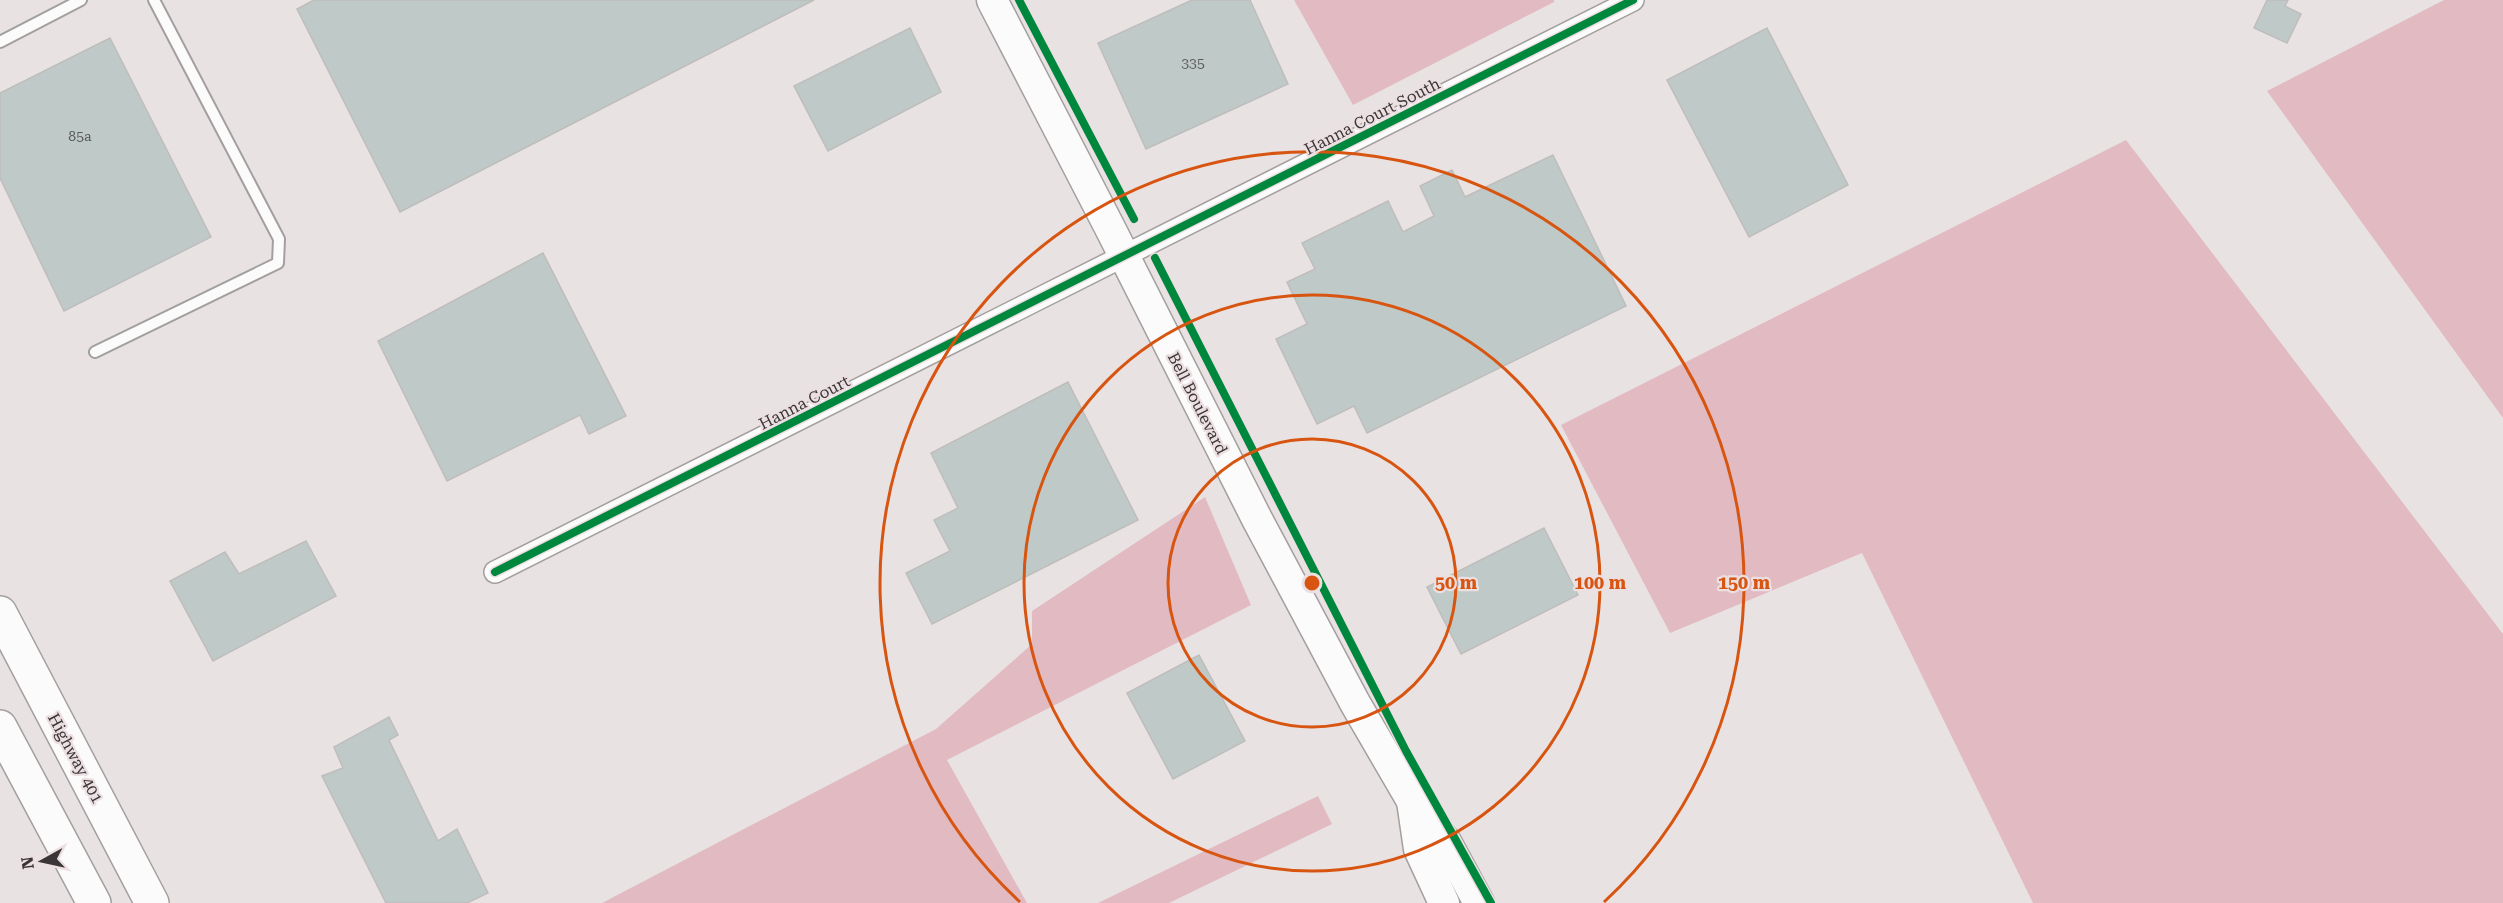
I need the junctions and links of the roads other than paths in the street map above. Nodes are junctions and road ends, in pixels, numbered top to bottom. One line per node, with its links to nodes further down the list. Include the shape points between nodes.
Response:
1 (81, 0): 5 (lane)
2 (154, 0): 7 (lane, via 279,239 278,263)
3 (992, 0): 6 (main road, Bell Boulevard)
4 (1633, 0): 6 (street, Hanna Court South)
5 (0, 42)
6 (1124, 255): 8 (street, Hanna Court); 11 (main road, Bell Boulevard, via 1257,519)
7 (95, 352)
8 (495, 572)
9 (0, 613): 13 (highway, Highway 401)
10 (0, 727): 12 (highway)
11 (1412, 801): 14 (main road, Bell Boulevard, via 1419,849); 15 (main road, Bell Boulevard, via 1446,842)
12 (94, 903)
13 (152, 903)
14 (1444, 903)
15 (1479, 903)

